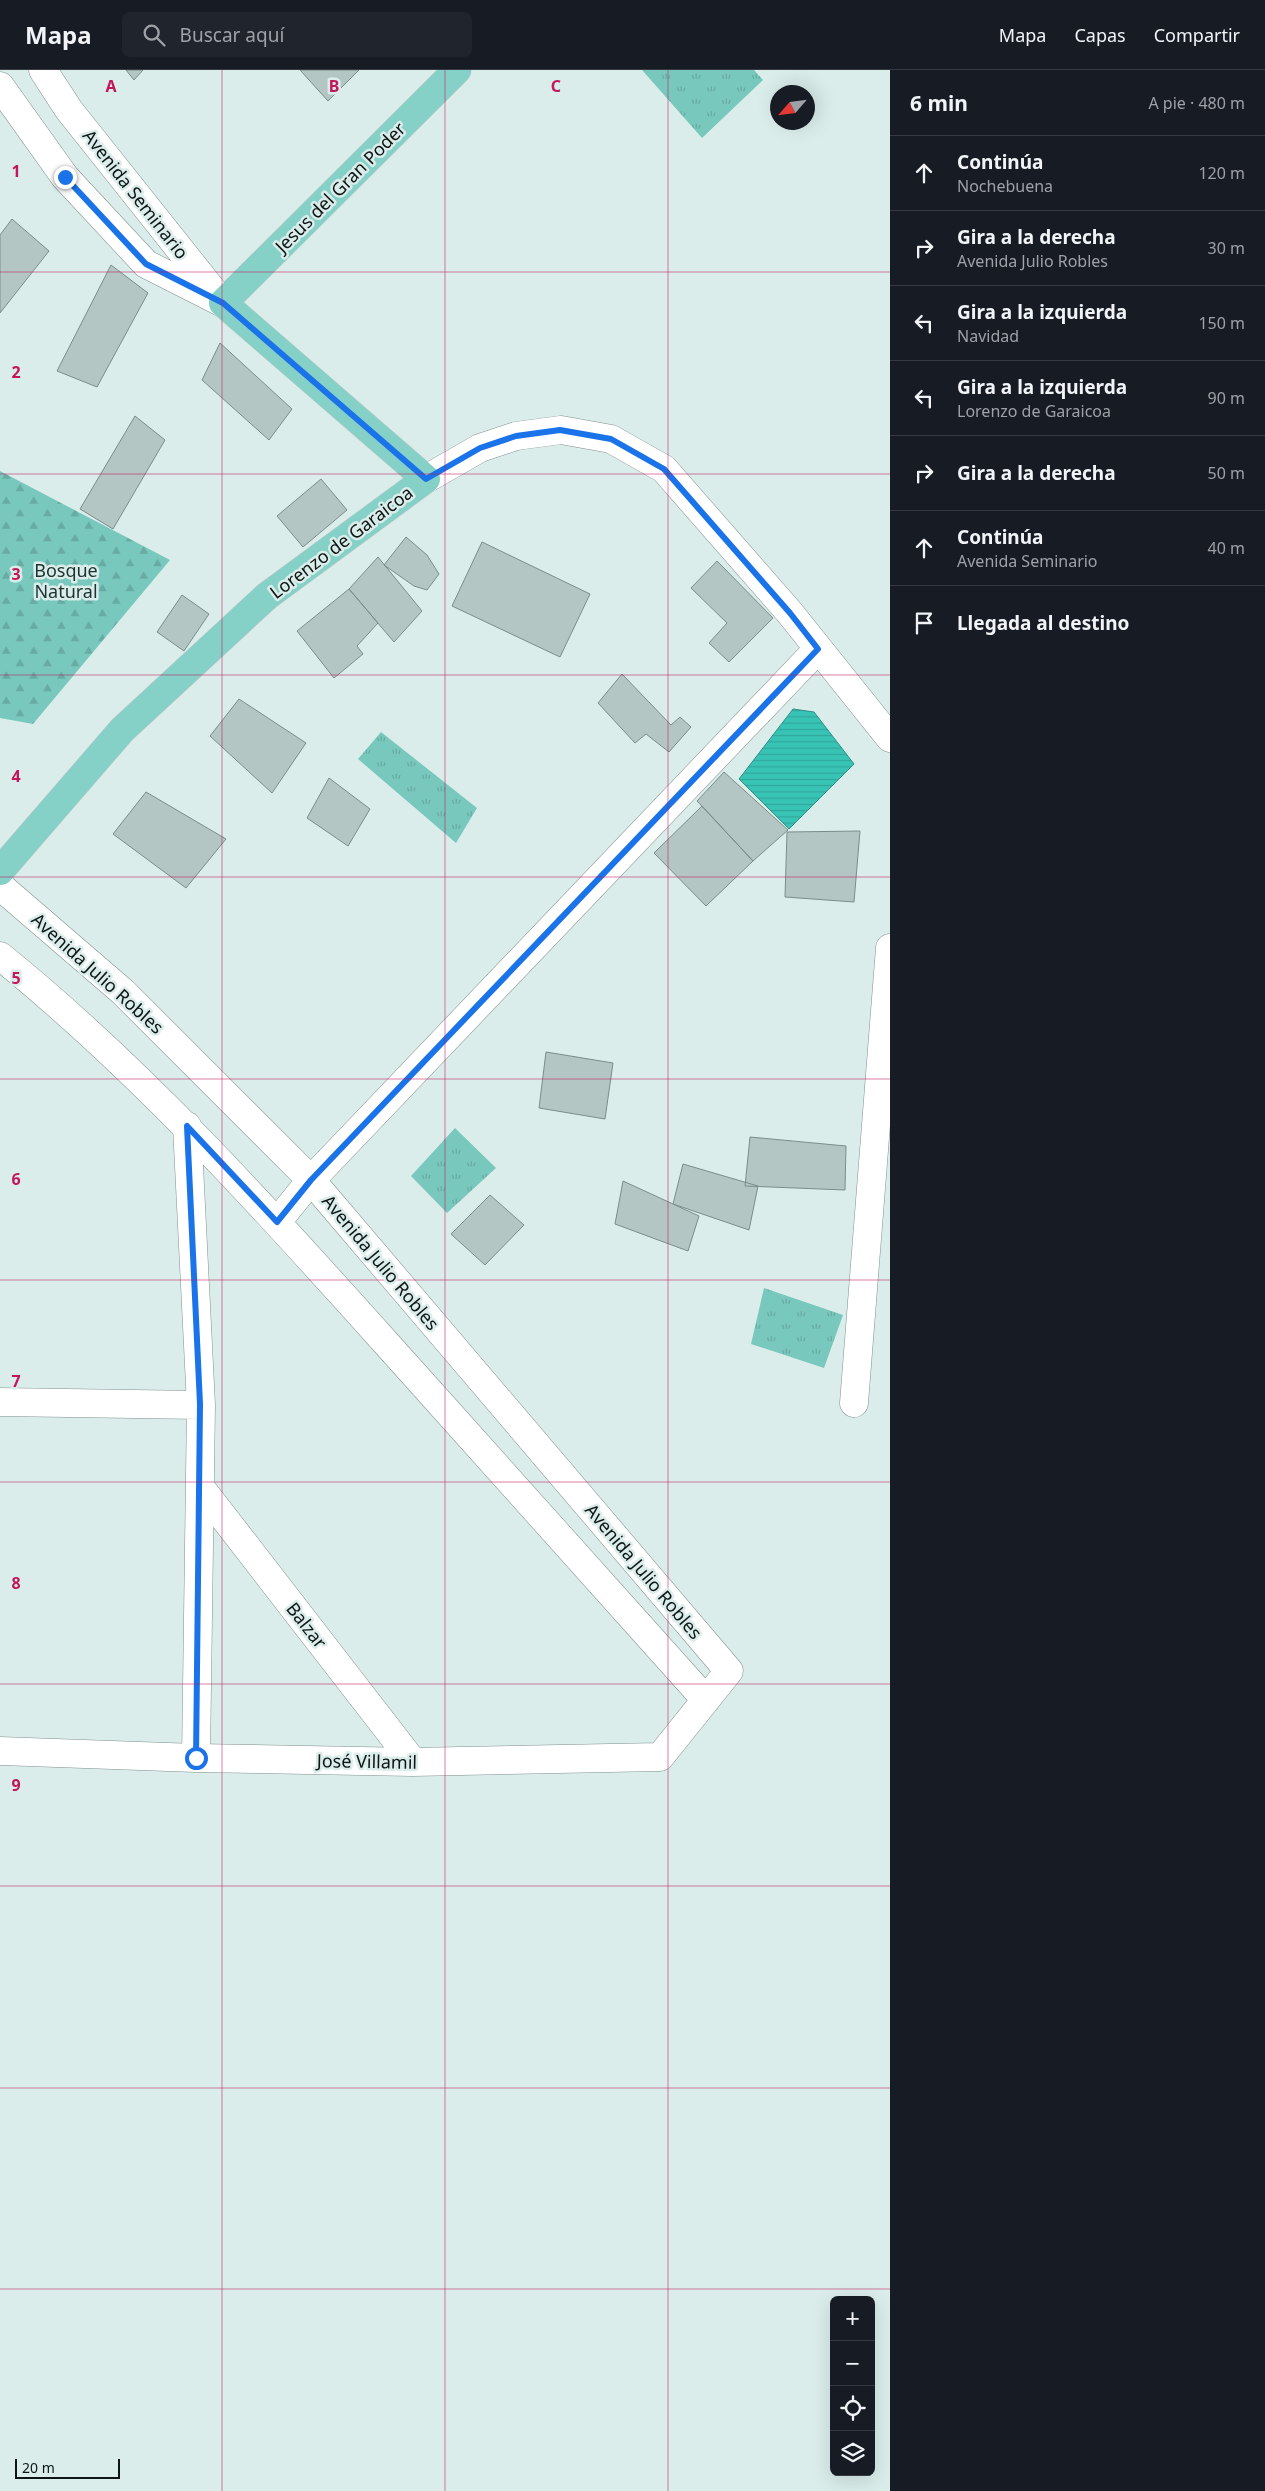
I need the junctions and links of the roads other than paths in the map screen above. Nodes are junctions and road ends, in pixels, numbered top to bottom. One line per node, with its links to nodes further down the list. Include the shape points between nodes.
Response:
1 (43, 70): 4 (street, Avenida Seminario, via 69,110)
2 (457, 70): 4 (main road, Jesus del Gran Poder)
3 (0, 86): 4 (street, Avenida Seminario, via 65,177 146,264)
4 (223, 303): 5 (main road)
5 (426, 479): 6 (street, Lorenzo de Garaicoa, via 480,448 516,436 560,430 611,439 664,469); 8 (main road, Lorenzo de Garaicoa, via 259,603 122,730)
6 (818, 649): 7 (street, Lorenzo de Garaicoa); 13 (street)
7 (890, 738)
8 (0, 871)
9 (0, 886): 13 (street, Avenida Julio Robles, via 123,992)
10 (890, 948): 16 (street)
11 (0, 956): 12 (street, via 91,1034)
12 (187, 1126): 14 (street); 17 (street)
13 (311, 1180): 14 (street); 19 (street, Avenida Julio Robles)
14 (277, 1222): 20 (street)
15 (0, 1402): 17 (street)
16 (854, 1403)
17 (200, 1404): 18 (street)
18 (201, 1488): 22 (street); 23 (street, Balzar)
19 (729, 1671): 20 (street, José Villamil)
20 (706, 1700): 23 (street, José Villamil, via 660,1757)
21 (0, 1751): 22 (street, José Villamil)
22 (196, 1758): 23 (street, José Villamil)
23 (413, 1762)

